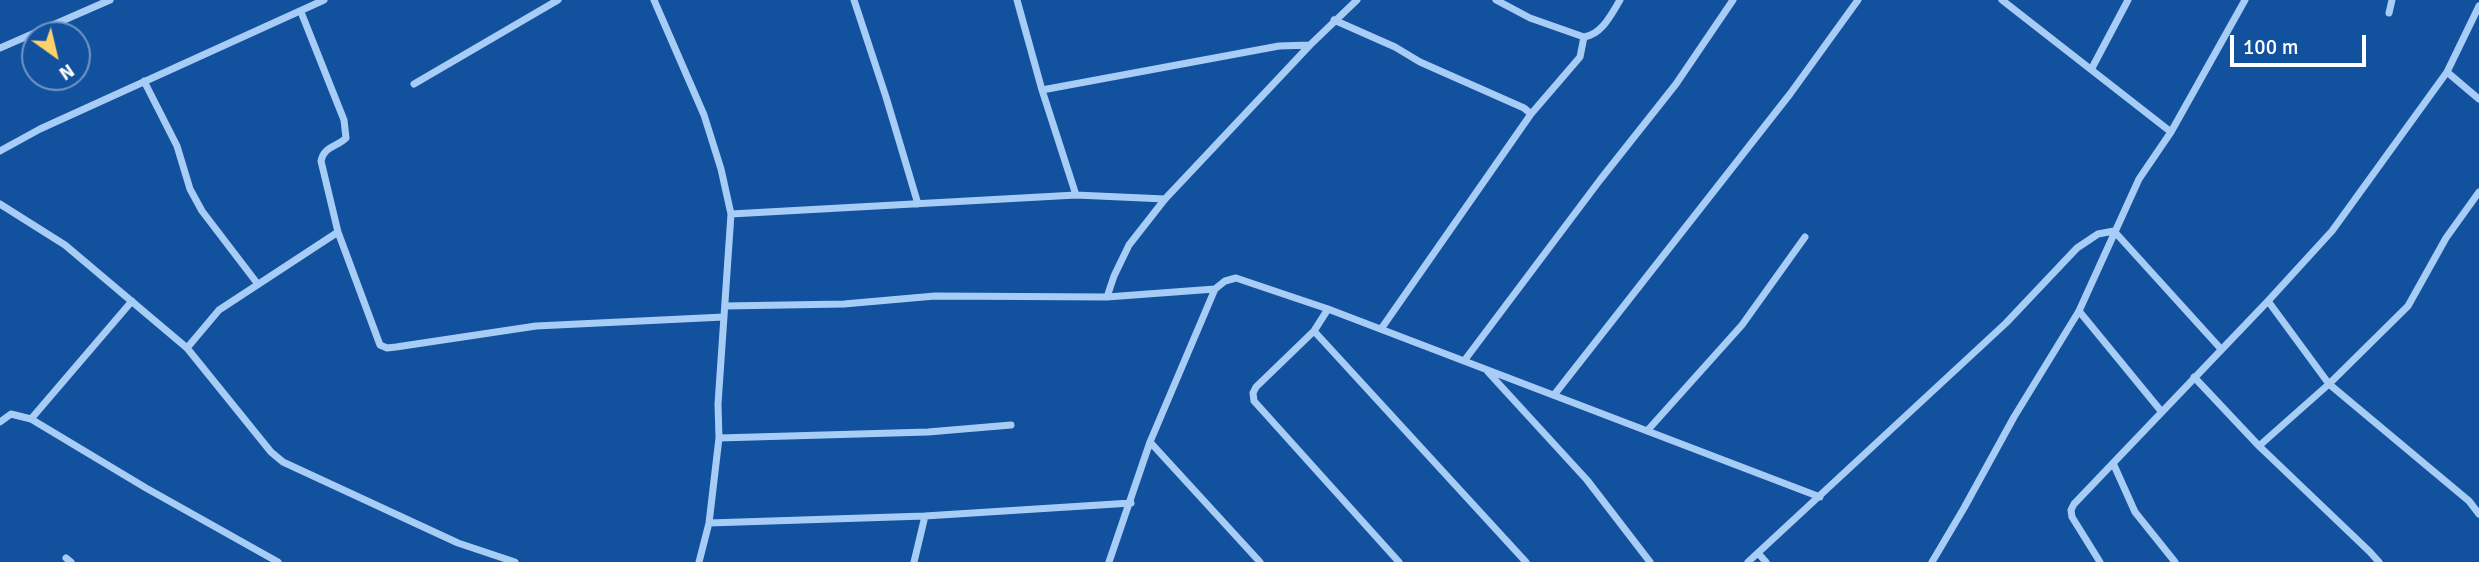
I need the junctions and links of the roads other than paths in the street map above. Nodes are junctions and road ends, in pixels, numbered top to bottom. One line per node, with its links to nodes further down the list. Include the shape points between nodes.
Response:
1 (110, 0): 22 (street)
2 (324, 0): 17 (street)
3 (558, 0): 26 (street)
4 (654, 0): 37 (street, via 704,115)
5 (854, 0): 36 (street)
6 (1017, 0): 27 (street)
7 (1357, 0): 19 (street)
8 (1496, 0): 20 (street)
9 (1620, 0): 20 (street, via 1599,31)
10 (1733, 0): 54 (street, via 1676,84)
11 (1858, 0): 58 (street)
12 (2002, 0): 23 (street)
13 (2128, 0): 23 (street)
14 (2245, 0): 30 (street)
15 (2392, 0): 18 (street)
16 (2479, 6): 24 (street)
17 (301, 12): 25 (street); 39 (street, via 347,131 346,138 327,149 321,161)
18 (2389, 13)
19 (1334, 20): 21 (street); 29 (street)
20 (1584, 37): 29 (street, via 1580,57)
21 (1310, 45): 27 (street, via 1279,46); 34 (street)
22 (0, 48)
23 (2092, 68): 30 (street)
24 (2447, 72): 28 (street); 45 (street, via 2332,231)
25 (144, 81): 31 (street); 41 (street, via 177,146 202,211)
26 (414, 84)
27 (1042, 90): 33 (street)
28 (2479, 99)
29 (1531, 114): 50 (street)
30 (2171, 132): 38 (street, via 2139,179)
31 (0, 151)
32 (2479, 192): 57 (street, via 2446,238 2409,306)
33 (1076, 195): 34 (street); 36 (street)
34 (1165, 199): 43 (street, via 1129,245)
35 (0, 204): 44 (street, via 65,244)
36 (918, 204): 37 (street)
37 (731, 214): 46 (street)
38 (2114, 231): 48 (street); 53 (street); 68 (street, via 2098,234 2077,248 2006,323)
39 (338, 232): 41 (street); 49 (street, via 376,338 387,348 536,326)
40 (1805, 237): 63 (street, via 1742,325)
41 (257, 283): 52 (street, via 219,310)
42 (1215, 289): 43 (street); 47 (street, via 1236,278); 65 (street)
43 (1107, 297): 46 (street, via 935,296 844,304)
44 (132, 301): 52 (street); 60 (street)
45 (2268, 301): 53 (street); 57 (street)
46 (725, 306): 49 (street)
47 (1328, 309): 50 (street); 51 (street)
48 (2079, 311): 59 (street); 85 (street)
49 (724, 317): 64 (street)
50 (1381, 330): 54 (street)
51 (1314, 331): 80 (street, via 1256,387 1254,401); 81 (street)
52 (187, 348): 75 (street, via 284,462 458,543)
53 (2221, 349): 56 (street)
54 (1464, 361): 55 (street)
55 (1485, 369): 58 (street); 82 (street, via 1587,480)
56 (2194, 377): 59 (street); 66 (street)
57 (2329, 384): 66 (street); 70 (street)
58 (1555, 396): 63 (street)
59 (2161, 411): 67 (street)
60 (31, 419): 61 (street, via 11,414); 74 (street)
61 (0, 422)
62 (1011, 425): 64 (street)
63 (1647, 431): 68 (street)
64 (719, 438): 72 (street)
65 (1150, 442): 69 (street); 79 (street)
66 (2259, 446): 88 (street)
67 (2113, 463): 86 (street, via 2071,510); 87 (street, via 2135,512)
68 (1820, 497): 73 (street)
69 (1131, 503): 71 (street); 78 (street)
70 (2479, 514)
71 (925, 516): 72 (street); 77 (street)
72 (709, 523): 76 (street)
73 (1758, 553): 83 (street); 84 (street)
74 (278, 562)
75 (515, 562)
76 (699, 562)
77 (914, 562)
78 (1109, 562)
79 (1260, 562)
80 (1399, 562)
81 (1526, 562)
82 (1650, 562)
83 (1748, 562)
84 (1766, 562)
85 (1932, 562)
86 (2100, 562)
87 (2175, 562)
88 (2378, 562)

